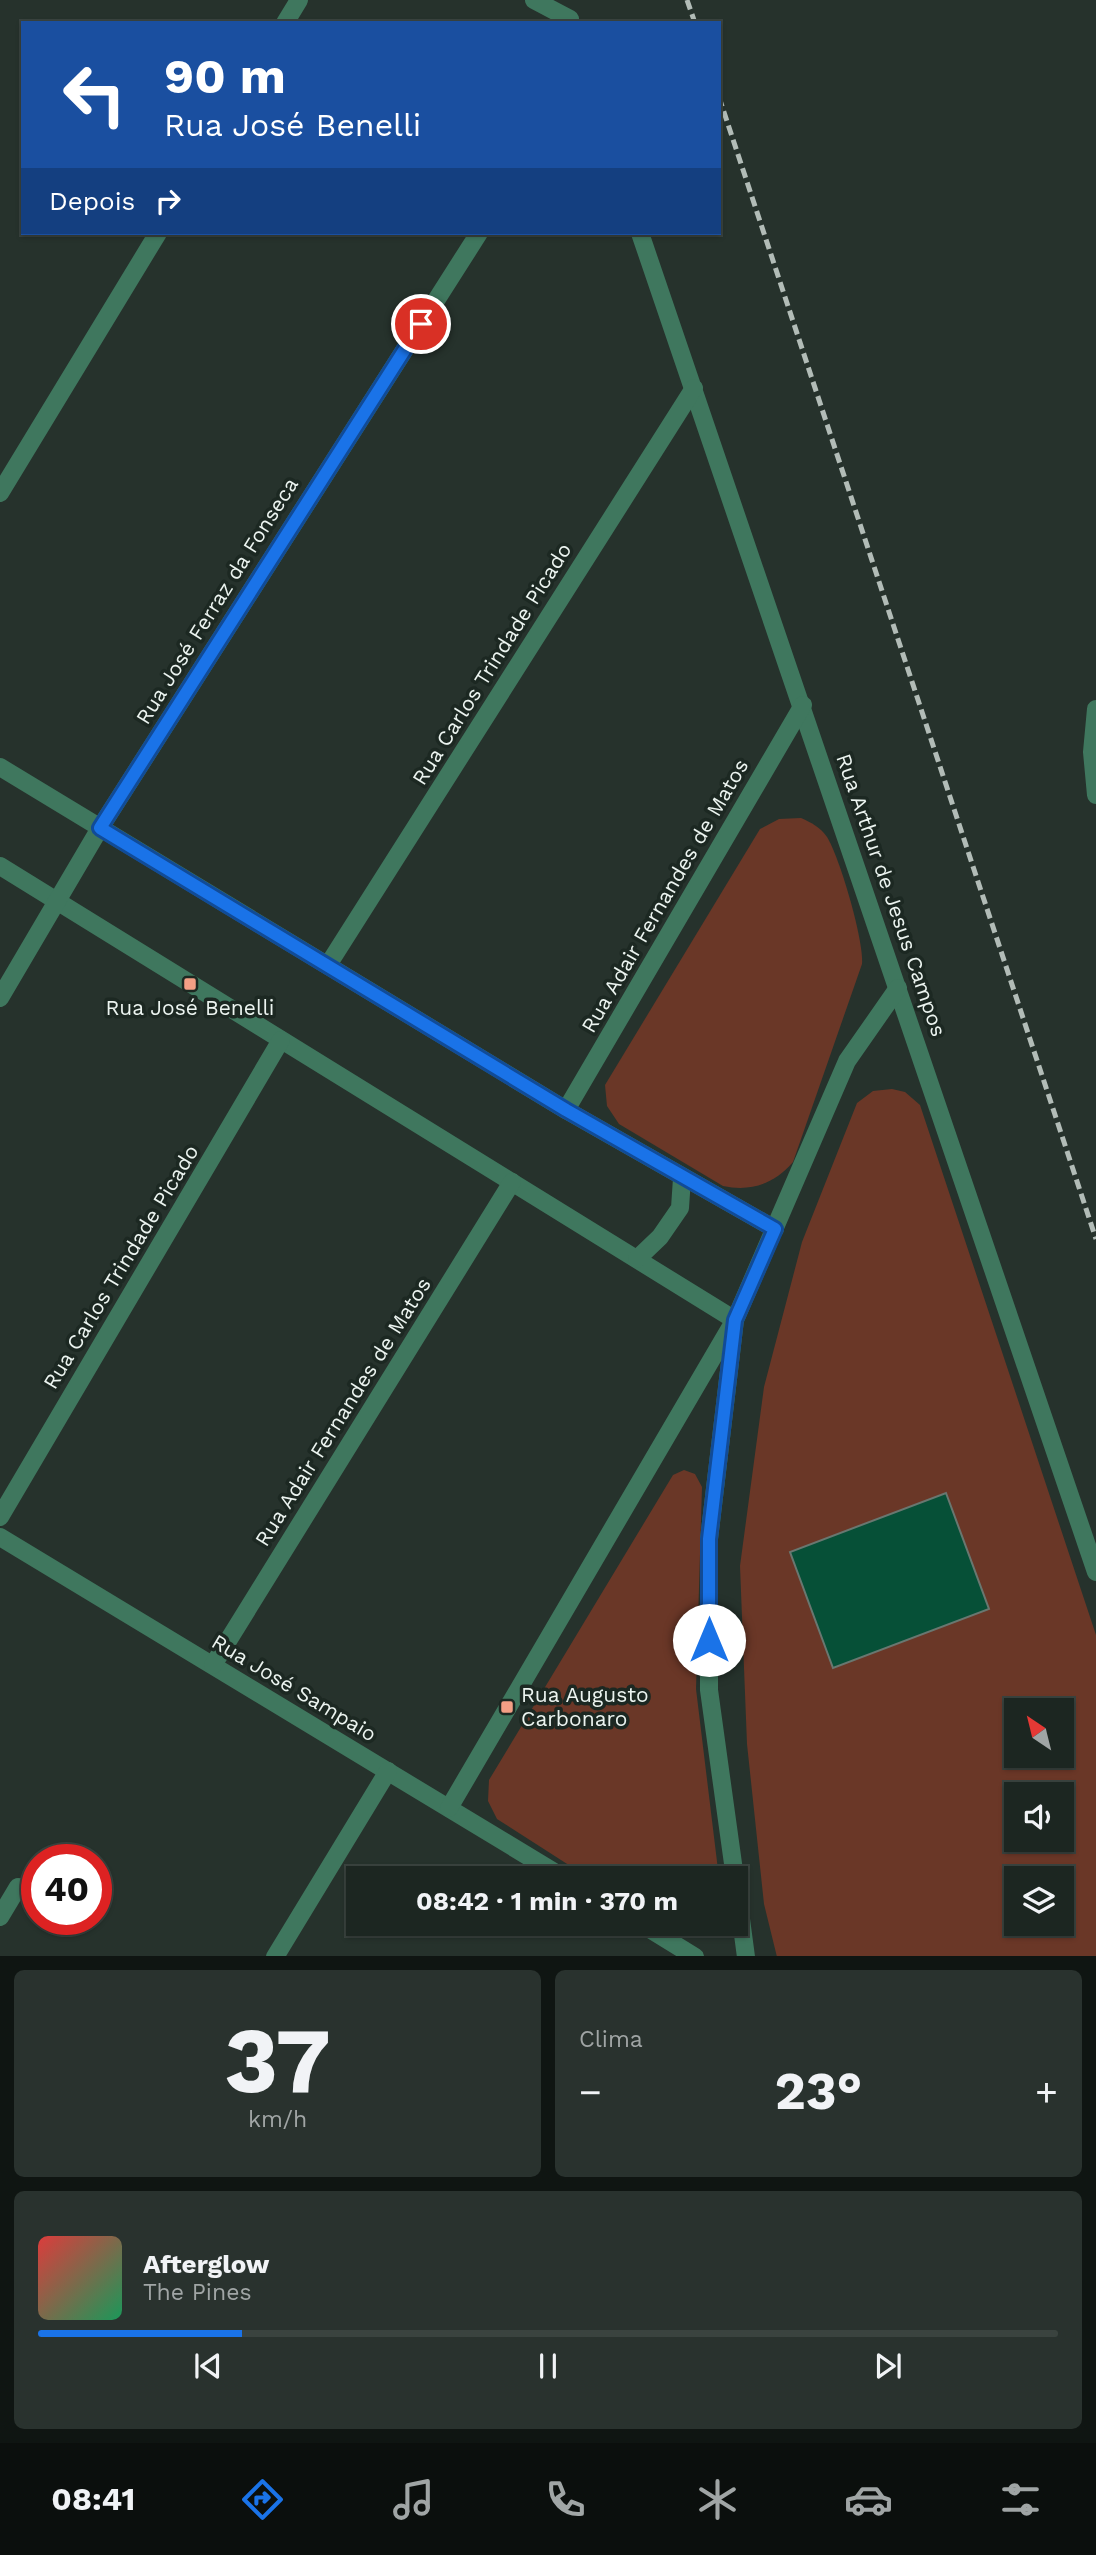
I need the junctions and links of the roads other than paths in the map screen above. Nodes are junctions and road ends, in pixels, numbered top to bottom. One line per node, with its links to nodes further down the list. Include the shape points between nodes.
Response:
1 (299, 0): 4 (street)
2 (534, 0): 5 (street)
3 (563, 0): 5 (street)
4 (286, 21)
5 (570, 21)
6 (157, 235): 10 (street)
7 (478, 235): 15 (street, Rua José Ferraz da Fonseca)
8 (641, 235): 9 (street, Rua Arthur de Jesus Campos)
9 (694, 388): 11 (street, Rua Arthur de Jesus Campos); 18 (street, Rua Carlos Trindade Picado)
10 (0, 493)
11 (803, 705): 19 (street, Rua Arthur de Jesus Campos); 22 (street, Rua Adair Fernandes de Matos)
12 (1096, 709): 14 (street, via 1092,752)
13 (0, 767): 15 (street)
14 (1096, 795)
15 (100, 828): 17 (street, Rua José Ferraz da Fonseca); 18 (street)
16 (0, 866): 17 (street)
17 (58, 902): 20 (street, Rua José Ferraz da Fonseca); 21 (street)
18 (328, 965): 22 (street)
19 (898, 988): 25 (street, via 847,1061); 30 (street, Rua Arthur de Jesus Campos)
20 (0, 998)
21 (281, 1040): 24 (street); 28 (street, Rua Carlos Trindade Picado)
22 (566, 1110): 23 (street)
23 (682, 1178): 25 (street); 26 (street, via 680,1208 660,1237)
24 (512, 1182): 26 (street); 31 (street, Rua Adair Fernandes de Matos)
25 (775, 1229): 27 (street)
26 (636, 1259): 27 (street)
27 (735, 1320): 33 (street); 35 (street, via 709,1539 709,1690)
28 (0, 1517)
29 (0, 1536): 31 (street, Rua José Sampaio)
30 (1096, 1572)
31 (213, 1665): 32 (street, Rua José Sampaio)
32 (388, 1771): 33 (street, Rua José Sampaio); 40 (street)
33 (449, 1808): 34 (street, Rua José Sampaio)
34 (545, 1866)
35 (733, 1866)
36 (18, 1887): 37 (street)
37 (0, 1917)
38 (662, 1936): 41 (street)
39 (743, 1936): 42 (street)
40 (275, 1956)
41 (695, 1956)
42 (746, 1956)

